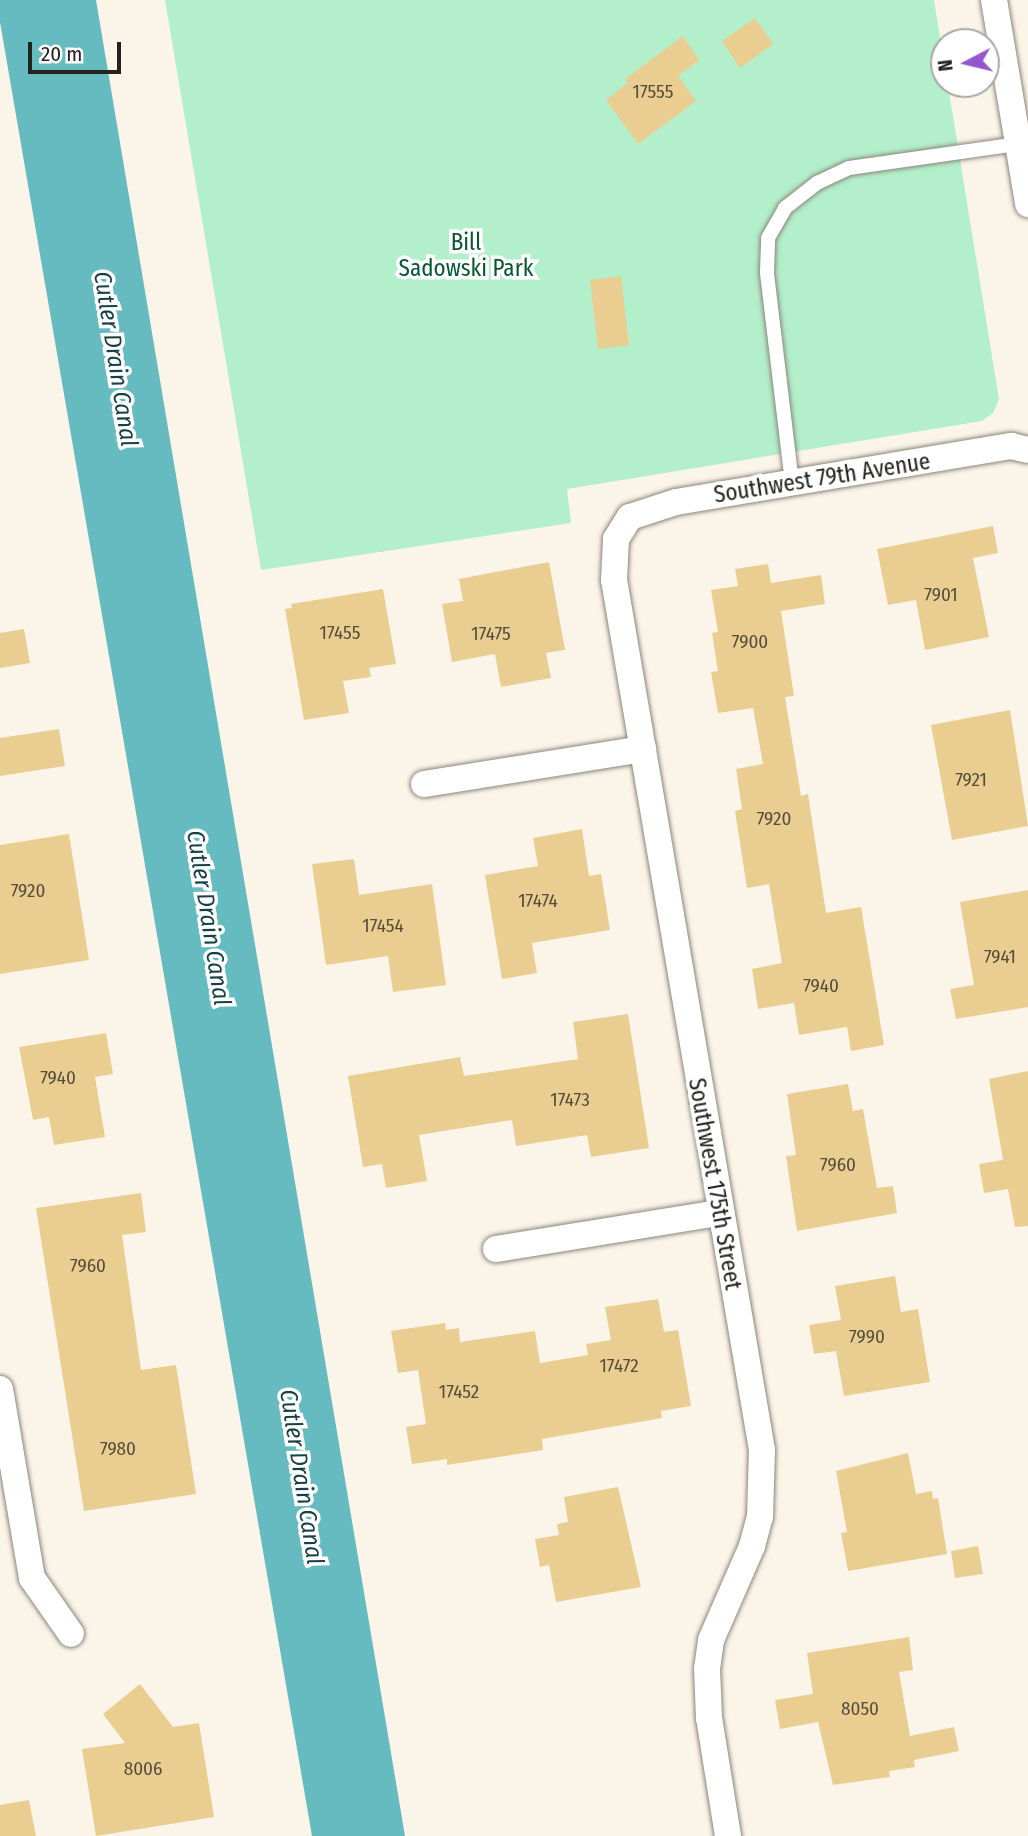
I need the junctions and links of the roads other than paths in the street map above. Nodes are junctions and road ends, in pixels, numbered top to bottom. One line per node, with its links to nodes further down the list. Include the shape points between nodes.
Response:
1 (994, 0): 2 (street)
2 (1018, 144): 3 (street); 5 (lane, via 849,167 817,183 785,208 768,238 767,272)
3 (1028, 204)
4 (1028, 450): 5 (street, Southwest 79th Avenue, via 1011,446)
5 (792, 483): 6 (street, Southwest 79th Avenue, via 658,506)
6 (621, 525): 7 (street, Southwest 175th Street, via 614,580)
7 (643, 750): 8 (street); 9 (street, Southwest 175th Street)
8 (424, 784)
9 (719, 1213): 10 (street); 13 (street, Southwest 175th Street, via 762,1450 764,1485 752,1546 722,1608 707,1669 709,1718)
10 (496, 1249)
11 (0, 1389): 12 (street, via 32,1578)
12 (71, 1634)
13 (728, 1836)

